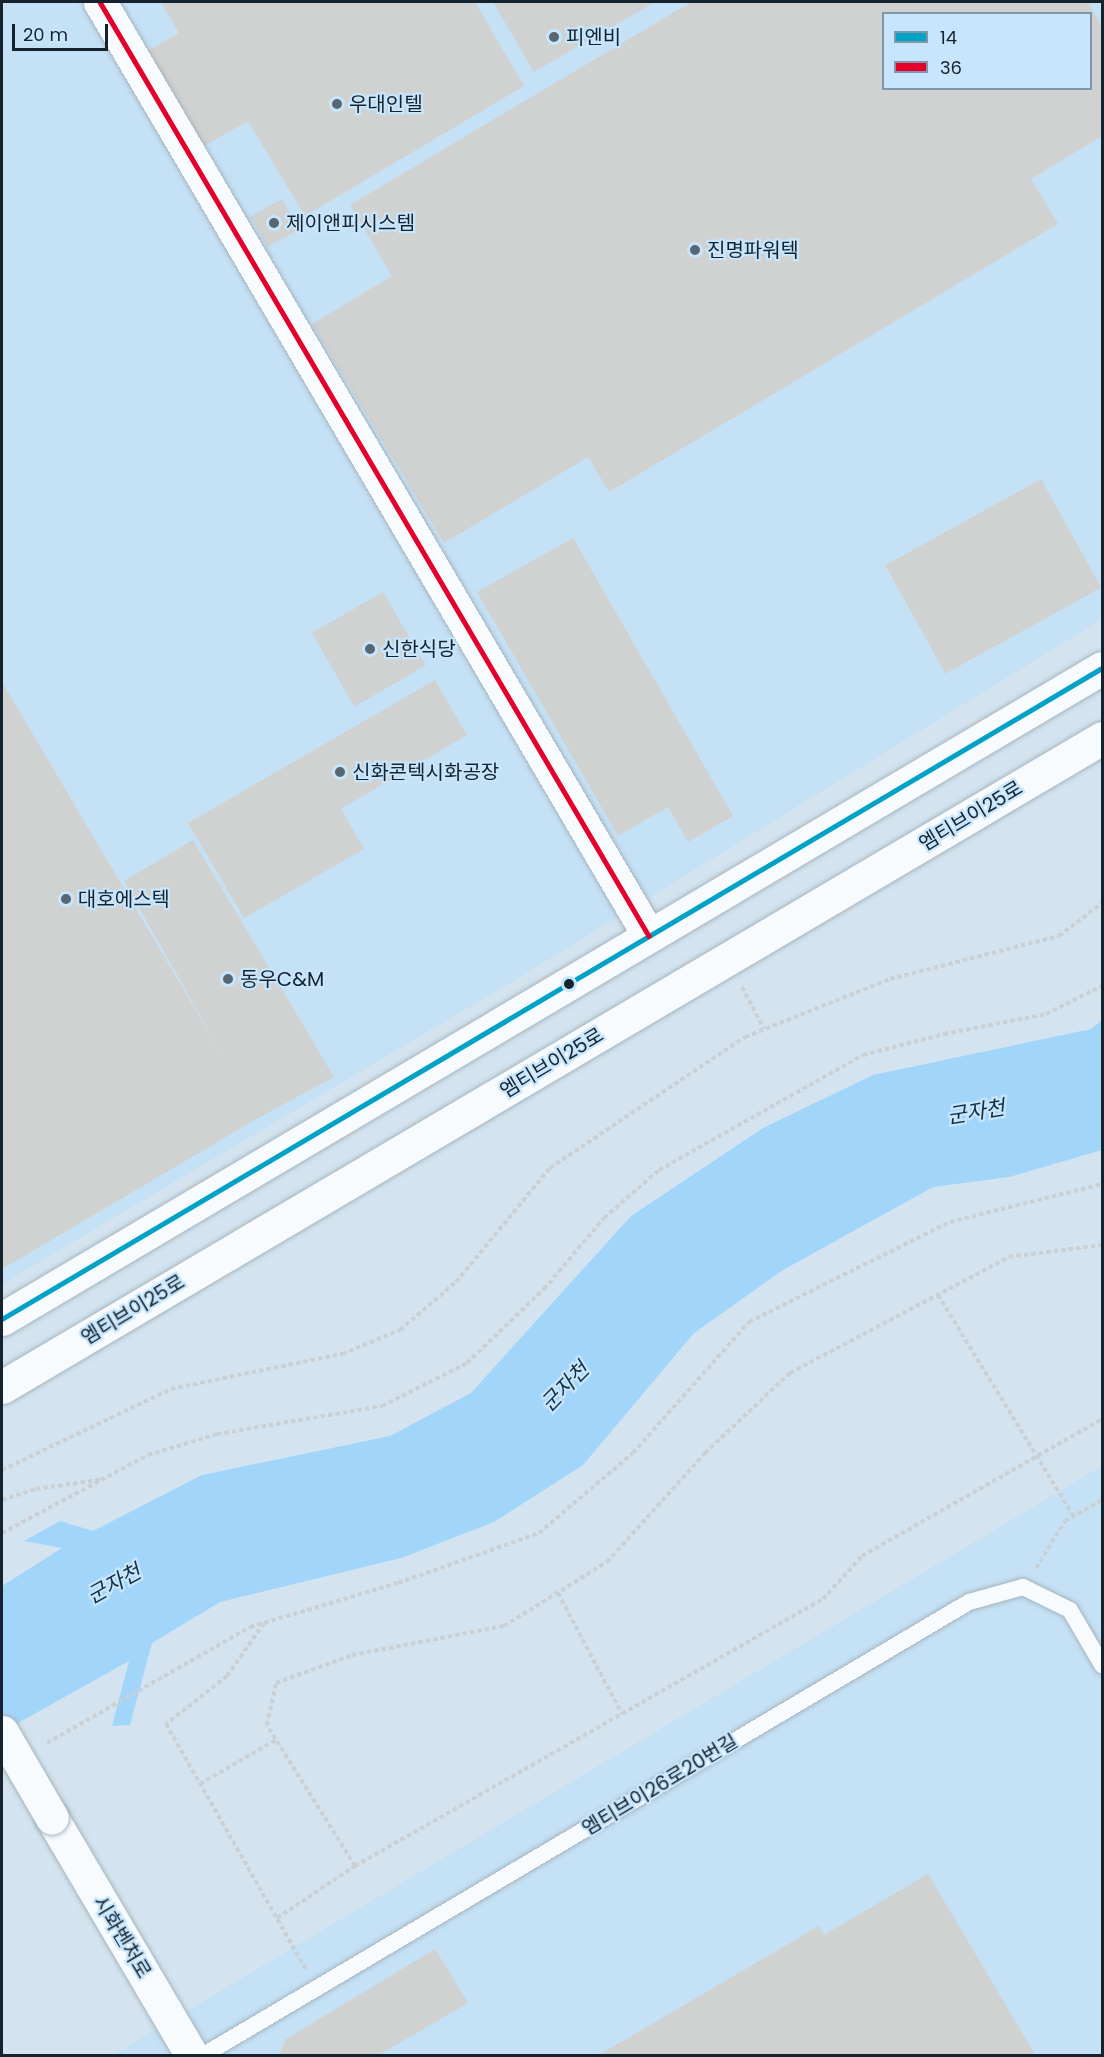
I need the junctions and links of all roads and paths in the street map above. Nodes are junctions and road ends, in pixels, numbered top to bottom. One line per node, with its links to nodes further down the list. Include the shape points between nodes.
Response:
1 (100, 2): 5 (main road)
2 (1102, 668): 5 (main road)
3 (1102, 738): 6 (main road, 엠티브이25로)
4 (1102, 903): 8 (path, via 1059,936 890,978)
5 (649, 936): 12 (main road)
6 (728, 959): 8 (path); 13 (main road, 엠티브이25로)
7 (1102, 986): 17 (path, via 1046,1014 863,1055 659,1170 604,1218 544,1289 467,1363 382,1406 217,1434 148,1455)
8 (764, 1029): 16 (path, via 745,1037 550,1167 456,1282 400,1330 342,1354 171,1389)
9 (1102, 1184): 24 (path, via 950,1222 749,1322 633,1453 539,1533 398,1583)
10 (1102, 1245): 11 (path, via 1009,1257)
11 (937, 1295): 15 (path); 23 (path, via 790,1373 705,1453 607,1562)
12 (2, 1319)
13 (2, 1387)
14 (1102, 1419): 15 (path)
15 (1037, 1457): 20 (path); 26 (path, via 862,1556 823,1599)
16 (2, 1470)
17 (108, 1479): 18 (path, via 36,1489); 21 (path)
18 (2, 1500)
19 (1102, 1500): 20 (path)
20 (1074, 1517): 22 (path, via 1065,1521)
21 (2, 1533)
22 (1023, 1587): 25 (lane, via 1070,1610); 33 (lane, 엠티브이26로20번길, via 969,1602)
23 (558, 1592): 26 (path); 28 (path, via 504,1626 352,1655 276,1683 267,1725)
24 (264, 1623): 29 (path, via 250,1627 149,1688); 30 (path, via 227,1676 166,1724)
25 (1102, 1665)
26 (622, 1714): 31 (path)
27 (2, 1732): 34 (main road, 시화벤처로, bridge)
28 (276, 1740): 30 (path); 31 (path)
29 (40, 1746)
30 (200, 1784): 32 (path)
31 (355, 1866): 32 (path)
32 (277, 1918): 33 (path)
33 (317, 1987): 35 (lane, 엠티브이26로20번길)
34 (192, 2055)
35 (202, 2055)

